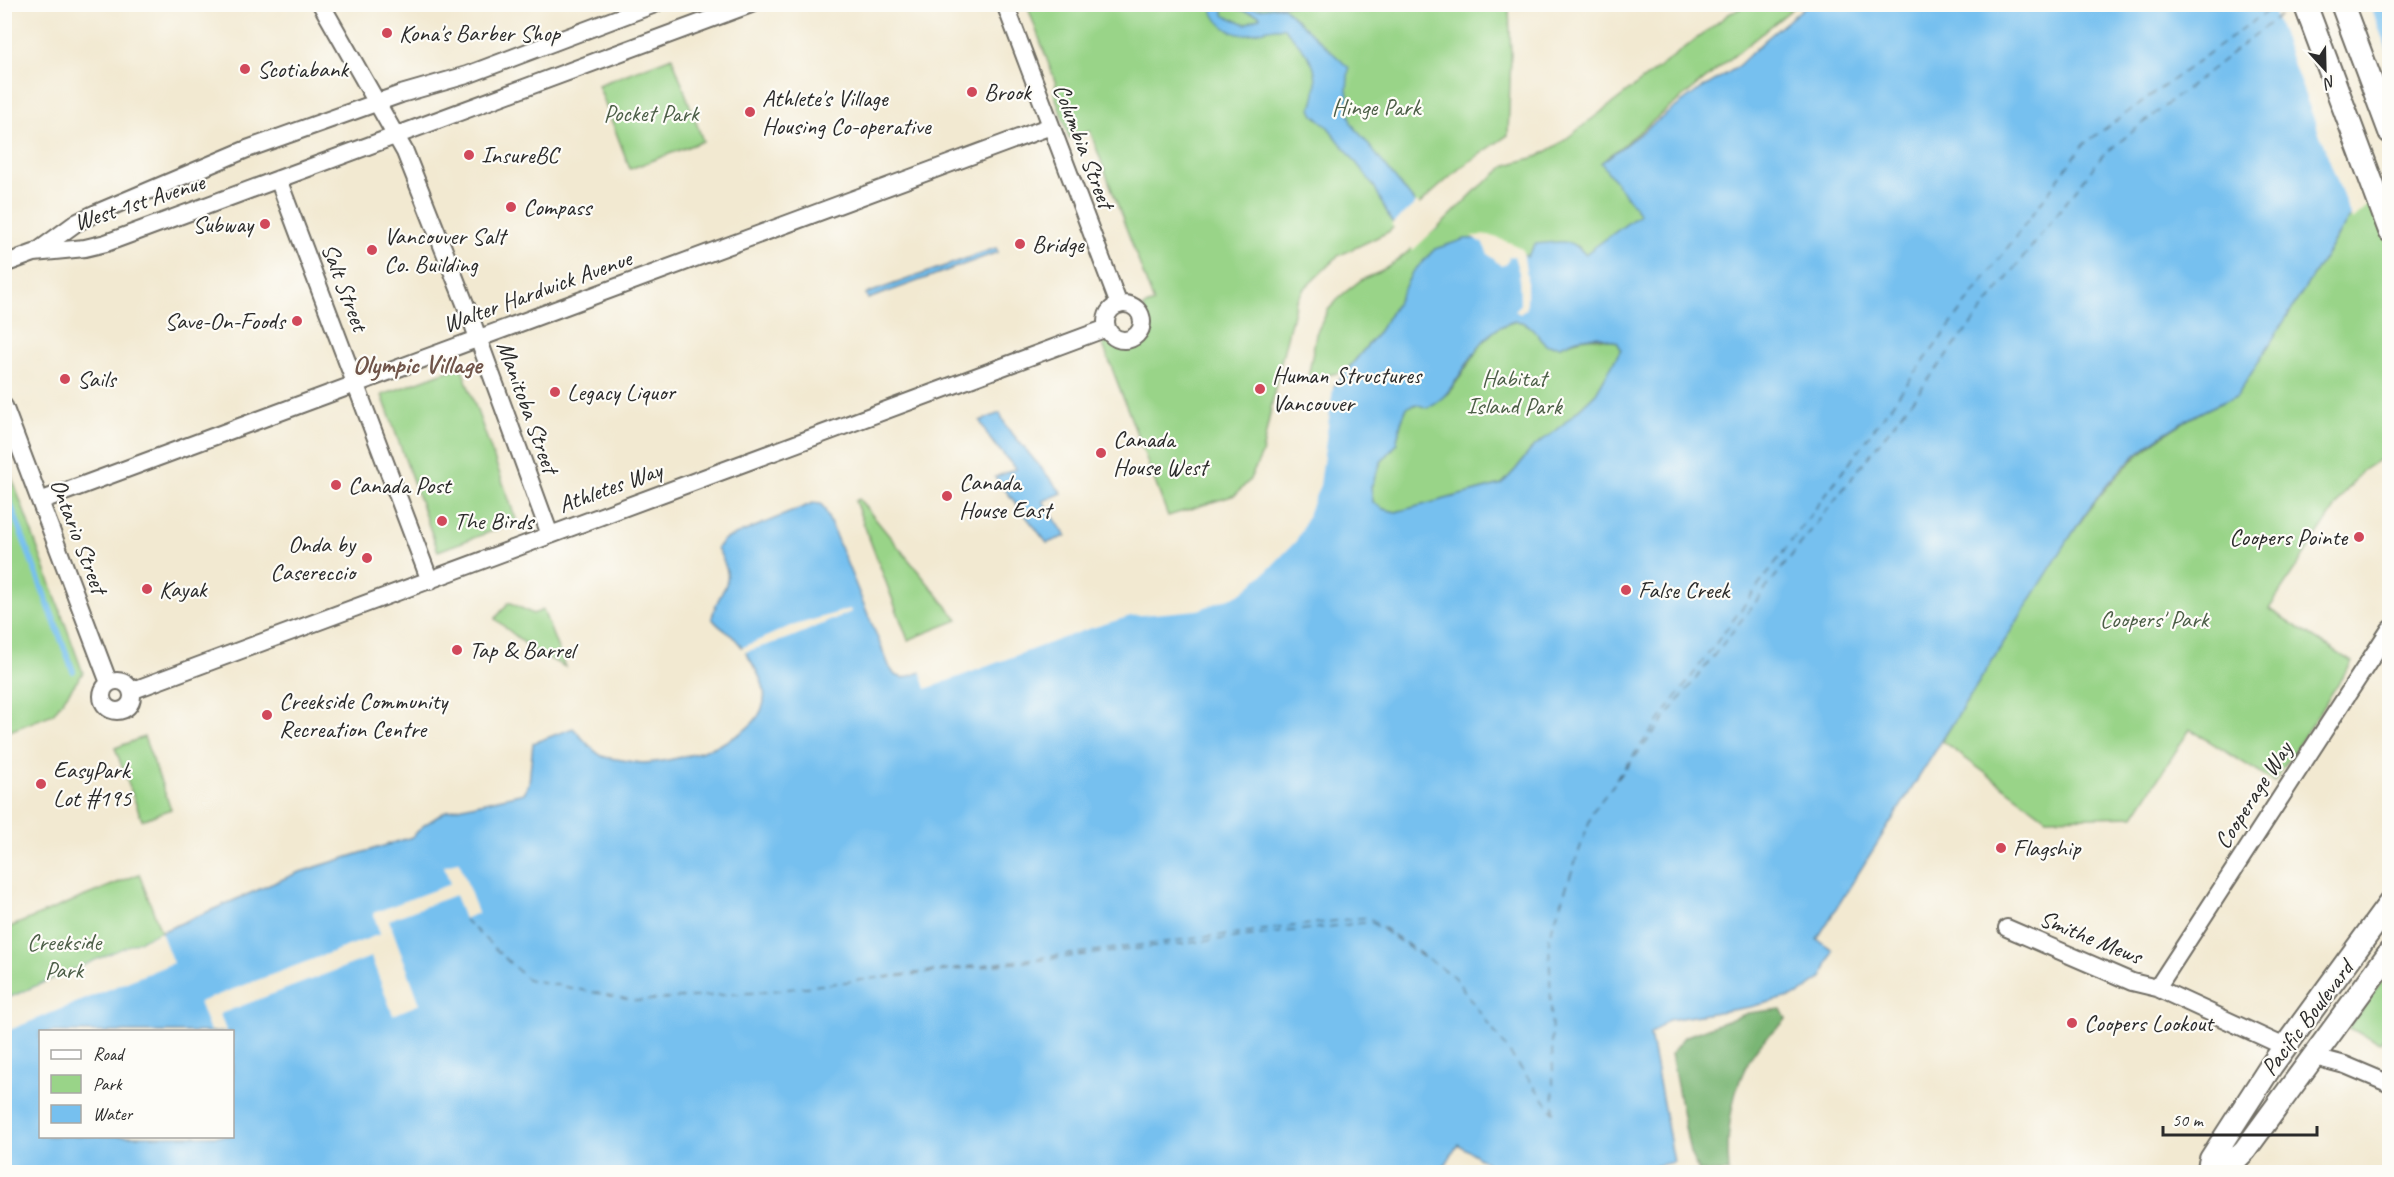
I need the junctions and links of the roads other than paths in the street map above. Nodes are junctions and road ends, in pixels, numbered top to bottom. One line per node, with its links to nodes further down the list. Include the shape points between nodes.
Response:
1 (321, 4): 7 (street, Manitoba Street)
2 (655, 4): 7 (street, West 1st Avenue, via 467,75)
3 (751, 4): 10 (street, West 1st Avenue)
4 (1005, 4): 8 (street, Columbia Street)
5 (2305, 4): 12 (main road)
6 (2342, 4): 9 (main road)
7 (376, 103): 10 (street, Manitoba Street); 13 (street, West 1st Avenue, via 247,149 94,214)
8 (1051, 126): 15 (street, Columbia Street); 17 (street, Walter Hardwick Avenue)
9 (2390, 132)
10 (395, 135): 11 (street, West 1st Avenue); 17 (street, Manitoba Street)
11 (278, 179): 13 (street, West 1st Avenue, via 106,243); 18 (street, Salt Street)
12 (2390, 231)
13 (34, 253): 14 (street)
14 (4, 264)
15 (1119, 305): 16 (street, via 1107,317); 16 (street, via 1129,305 1138,311 1142,321 1139,332 1122,340 1112,336)
16 (1107, 328): 21 (street, Athletes Way)
17 (477, 339): 18 (street, Walter Hardwick Avenue); 21 (street, Manitoba Street)
18 (356, 384): 20 (street, Walter Hardwick Avenue); 22 (street, Salt Street)
19 (4, 406): 20 (street, Ontario Street)
20 (40, 501): 24 (street, Ontario Street)
21 (550, 535): 22 (street, Athletes Way)
22 (430, 581): 25 (street, Athletes Way)
23 (2390, 629): 29 (street, Cooperage Way)
24 (109, 683): 25 (street, via 122,682); 25 (street, via 102,697 109,709 128,706)
25 (131, 691)
26 (2390, 903): 30 (main road)
27 (2007, 928): 29 (street, Smithe Mews, via 2132,982)
28 (2390, 952): 31 (main road, Pacific Boulevard)
29 (2157, 988): 30 (street, Smithe Mews)
30 (2285, 1047): 33 (main road, via 2211,1159)
31 (2311, 1056): 32 (street); 34 (main road, Pacific Boulevard, via 2245,1150)
32 (2390, 1084)
33 (2208, 1173)
34 (2223, 1173)

